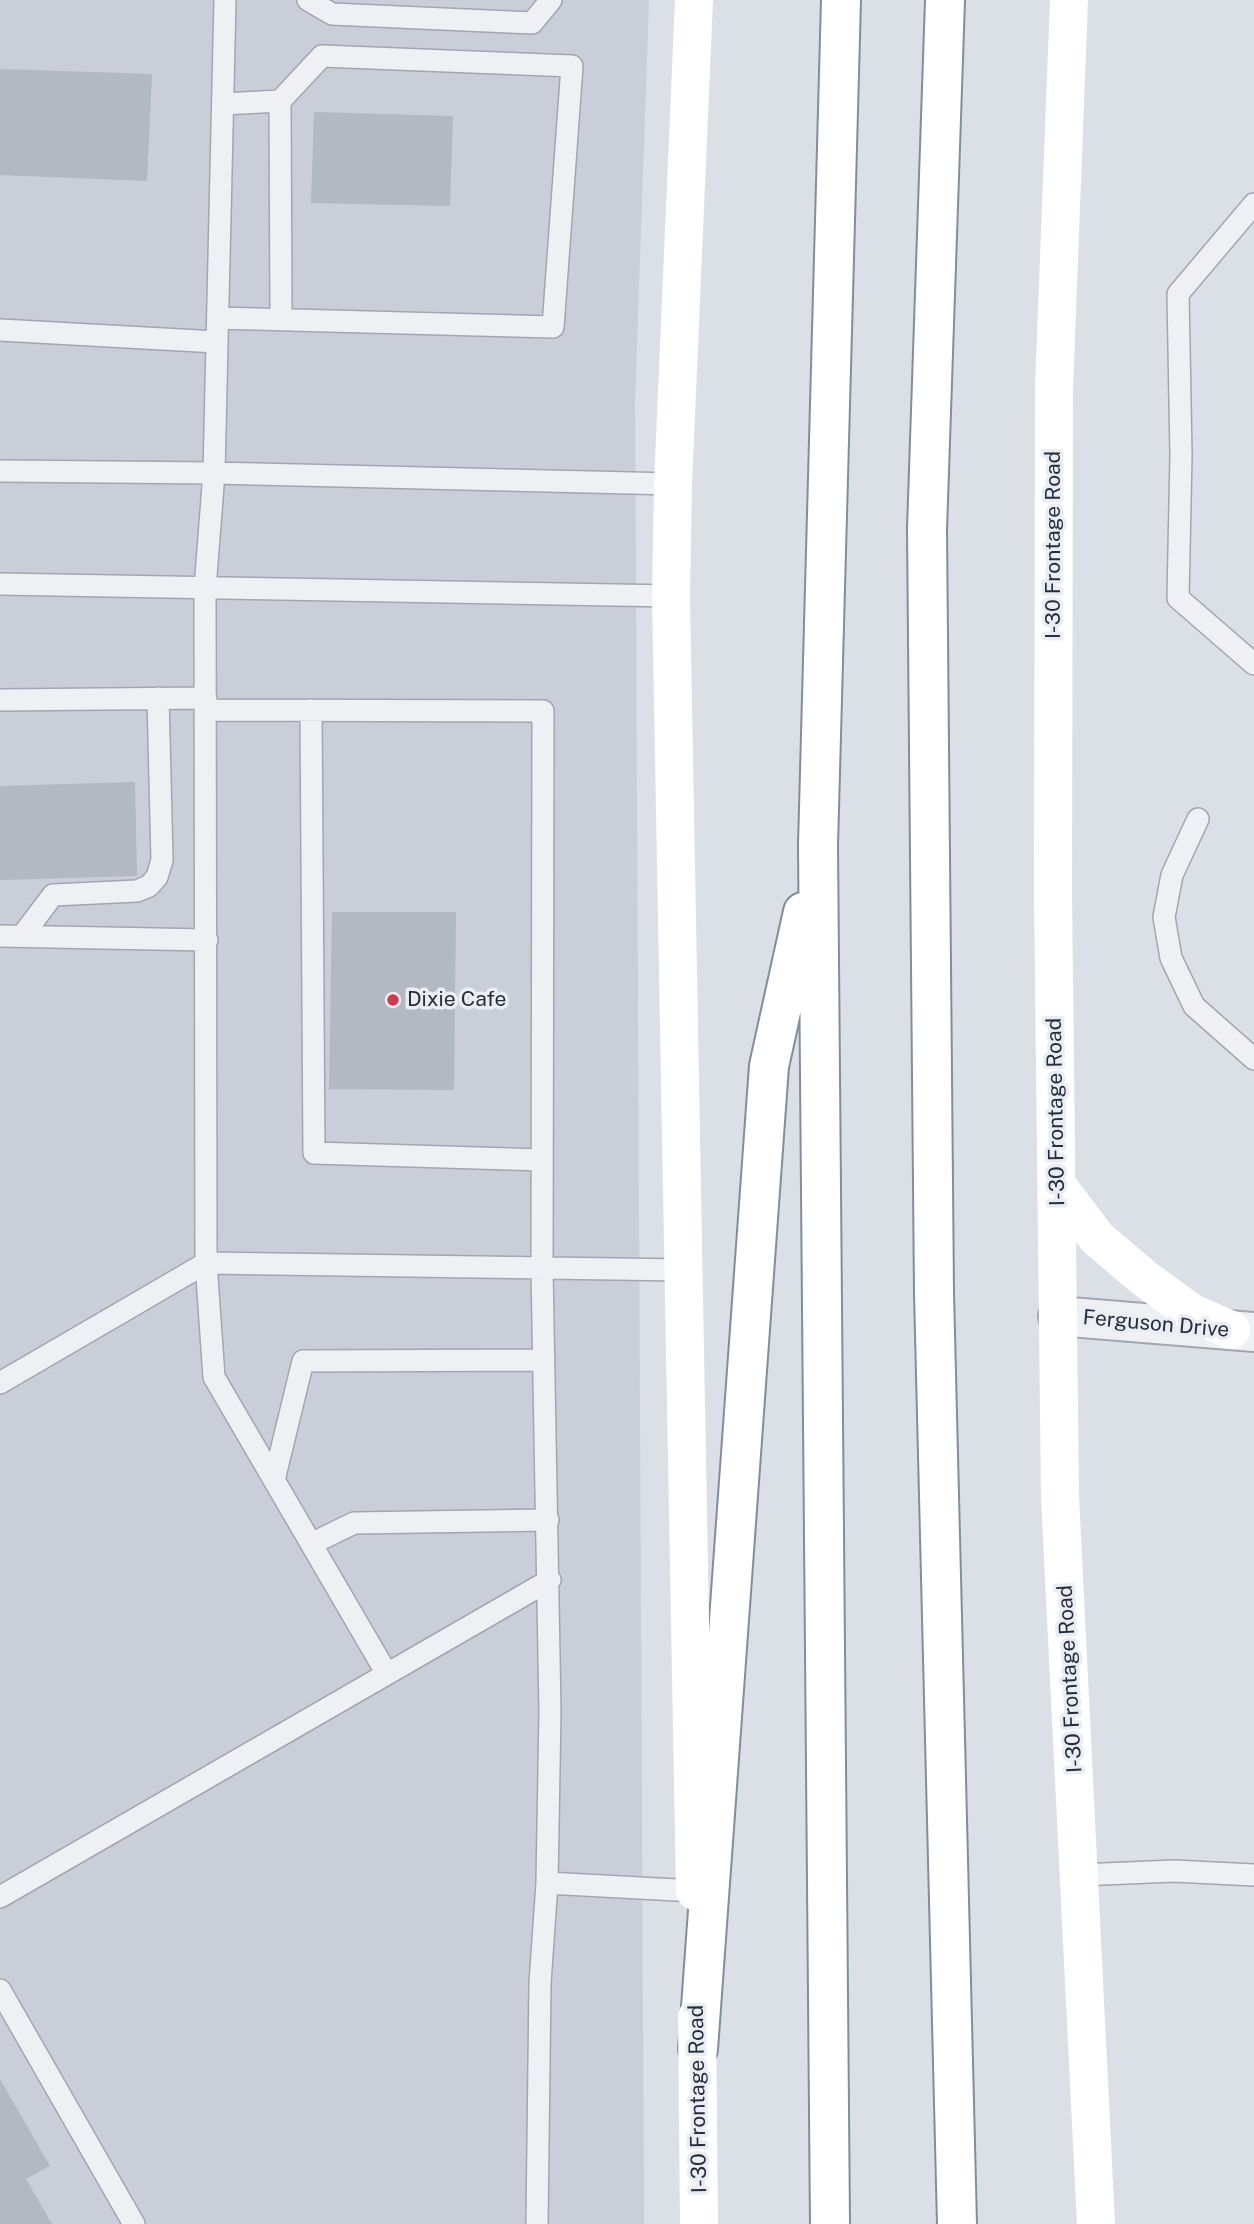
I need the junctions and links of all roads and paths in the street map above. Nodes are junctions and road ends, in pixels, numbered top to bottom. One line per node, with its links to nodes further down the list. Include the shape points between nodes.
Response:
1 (225, 0): 9 (lane)
2 (308, 0): 3 (lane, via 332,14 532,23)
3 (551, 0)
4 (694, 0): 17 (main road, I-30 Frontage Road)
5 (841, 0): 27 (main road)
6 (945, 0): 57 (main road, via 927,543 934,1293)
7 (1069, 0): 33 (main road, I-30 Frontage Road, via 1054,388)
8 (280, 101): 9 (lane); 12 (lane); 12 (lane, via 322,56 572,66 553,327)
9 (223, 104): 11 (lane)
10 (1254, 204): 21 (lane, via 1178,294 1178,598)
11 (218, 318): 12 (lane); 14 (lane)
12 (281, 318)
13 (0, 330): 14 (lane)
14 (217, 342): 16 (lane)
15 (0, 471): 16 (lane)
16 (214, 473): 17 (lane); 19 (lane)
17 (673, 484): 20 (main road, I-30 Frontage Road)
18 (0, 584): 19 (lane)
19 (205, 588): 20 (lane); 24 (lane)
20 (671, 596): 36 (main road, I-30 Frontage Road)
21 (1254, 664)
22 (159, 698): 23 (lane); 24 (lane); 29 (lane, via 162,860 157,877 137,891 53,895)
23 (0, 700)
24 (206, 704): 25 (lane); 30 (lane)
25 (311, 710): 32 (lane, via 314,1153); 32 (lane, via 544,711)
26 (1198, 819): 31 (lane, via 1172,875 1164,917 1171,958 1194,1006)
27 (818, 845): 52 (main road, via 769,1066); 56 (main road)
28 (0, 936): 29 (lane)
29 (22, 936): 30 (lane)
30 (207, 940): 34 (lane)
31 (1250, 1047)
32 (542, 1160): 35 (lane)
33 (1056, 1185): 37 (main road, I-30 Frontage Road); 38 (main road, via 1097,1238 1144,1278 1192,1314)
34 (206, 1263): 35 (lane); 40 (lane); 41 (lane, via 214,1377)
35 (542, 1269): 36 (lane); 39 (lane)
36 (683, 1270): 49 (main road, I-30 Frontage Road)
37 (1058, 1316): 38 (street, Ferguson Drive); 46 (main road, I-30 Frontage Road, via 1060,1497)
38 (1243, 1331)
39 (544, 1360): 41 (lane, via 303,1361); 42 (lane)
40 (0, 1383)
41 (274, 1480): 43 (lane)
42 (548, 1520): 43 (lane, via 354,1523); 44 (lane)
43 (311, 1544): 45 (lane)
44 (550, 1580): 45 (lane); 48 (lane)
45 (387, 1674): 50 (lane)
46 (1080, 1875): 47 (lane, via 1174,1871); 58 (main road, I-30 Frontage Road)
47 (1254, 1875)
48 (547, 1883): 49 (lane); 54 (lane, via 540,1983)
49 (695, 1891): 52 (main road, I-30 Frontage Road)
50 (0, 1896)
51 (0, 1990): 53 (lane)
52 (698, 2049): 55 (main road, I-30 Frontage Road)
53 (134, 2224)
54 (537, 2224)
55 (699, 2224)
56 (830, 2224)
57 (957, 2224)
58 (1096, 2224)

